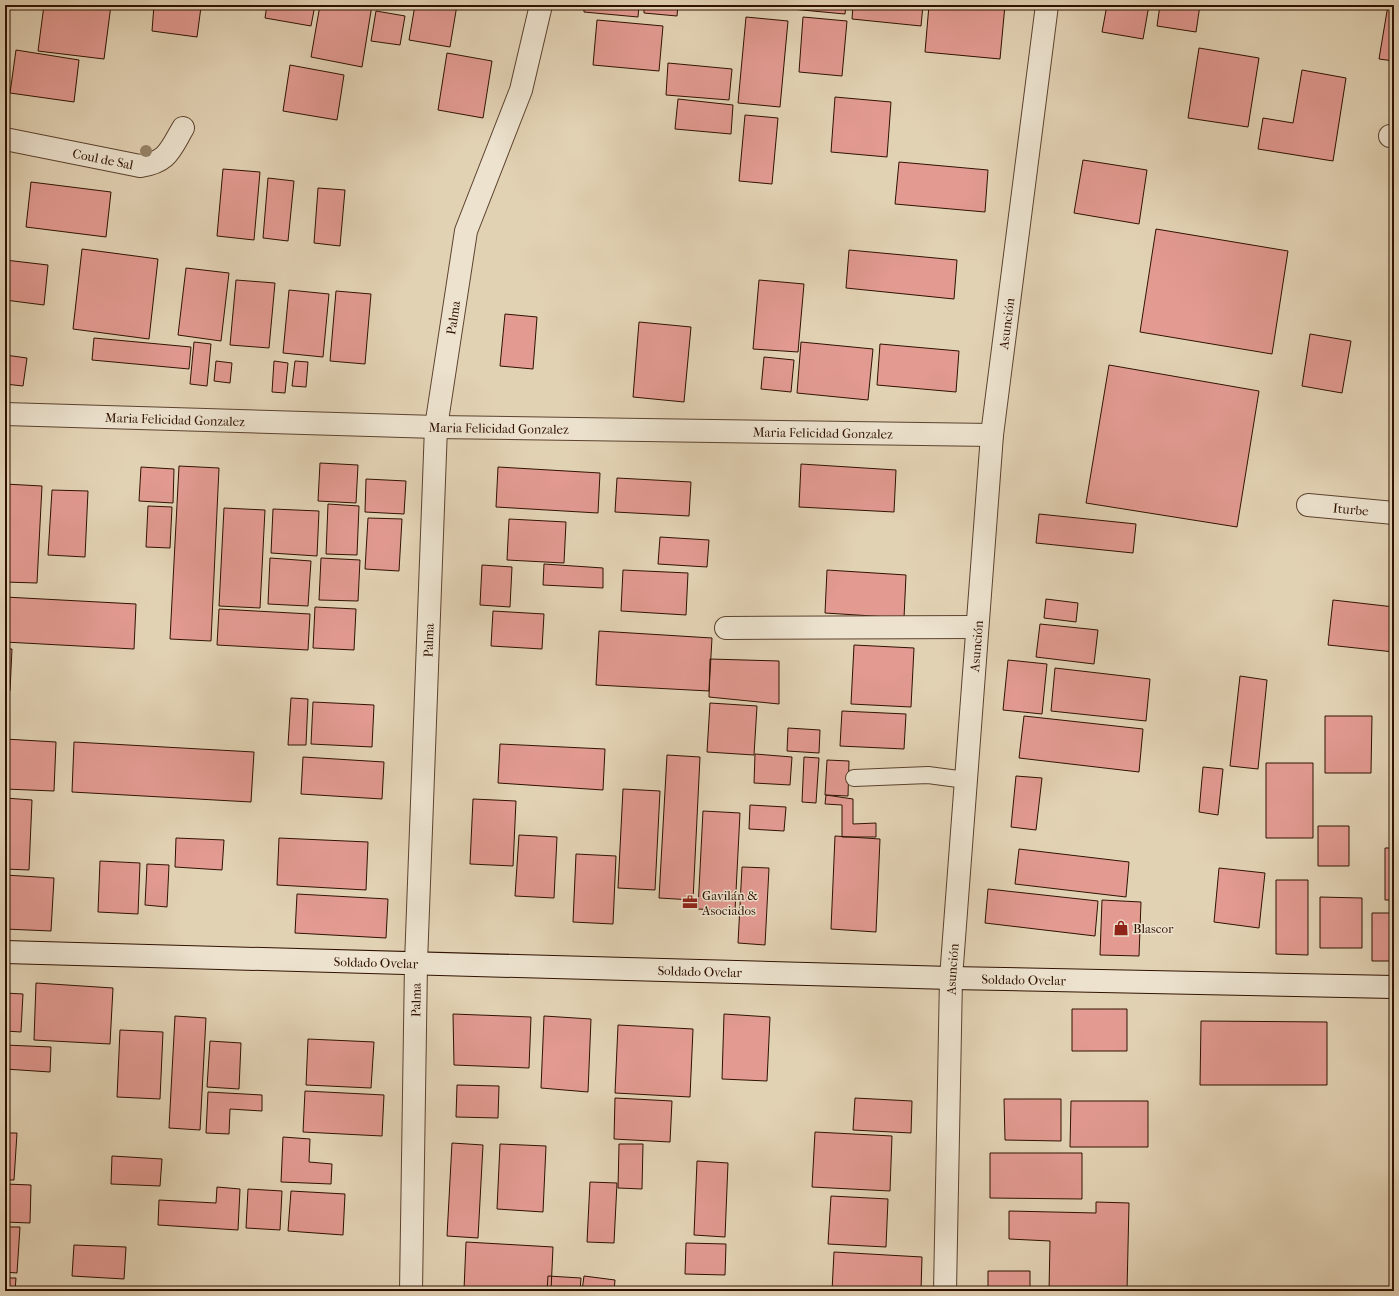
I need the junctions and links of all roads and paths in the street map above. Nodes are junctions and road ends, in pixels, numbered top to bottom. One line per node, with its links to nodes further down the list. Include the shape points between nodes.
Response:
1 (541, 5): 6 (street, Palma, via 521,90 466,231)
2 (1047, 5): 7 (street, Asunción)
3 (183, 128): 4 (street, Coul de Sal, via 167,155 152,165 140,166)
4 (5, 139)
5 (5, 414): 6 (street, Maria Felicidad Gonzalez)
6 (436, 427): 7 (street, Maria Felicidad Gonzalez); 15 (street, Palma)
7 (992, 435): 11 (street, Asunción)
8 (1308, 505): 9 (street, Iturbe)
9 (1394, 513)
10 (726, 628): 11 (street)
11 (977, 628): 13 (street, Asunción)
12 (854, 778): 13 (lane, via 928,776)
13 (966, 780): 16 (street, Asunción)
14 (5, 952): 15 (street, Soldado Ovelar)
15 (416, 963): 16 (street, Soldado Ovelar); 18 (street, Palma)
16 (951, 978): 17 (street, Soldado Ovelar); 19 (street, Asunción)
17 (1394, 987)
18 (412, 1291)
19 (945, 1291)

